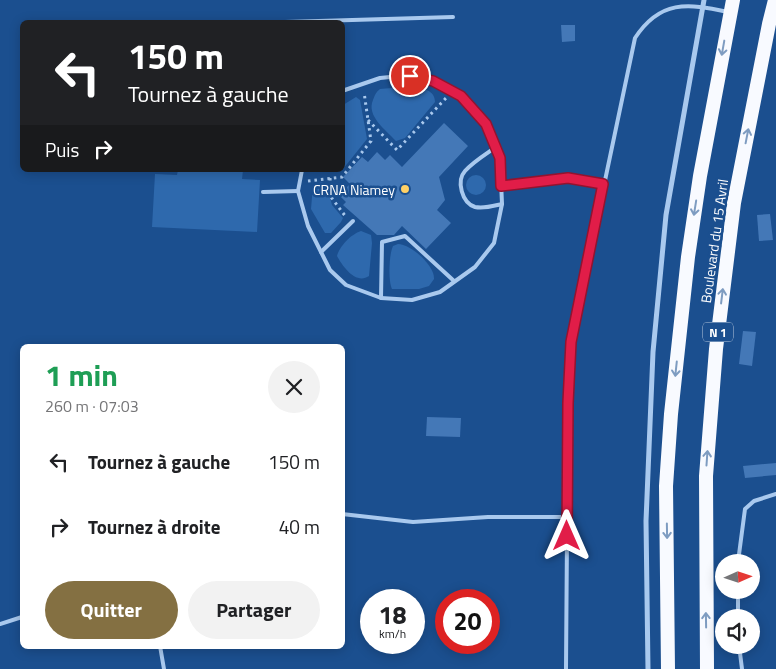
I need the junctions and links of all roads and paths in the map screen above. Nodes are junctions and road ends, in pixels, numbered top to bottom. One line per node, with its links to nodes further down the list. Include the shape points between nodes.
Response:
1 (704, 0): 4 (street)
2 (775, 0): 36 (highway, Boulevard du 15 Avril / N 1, one-way to 2, via 706,476 716,349 734,203)
3 (731, 6): 4 (lane); 35 (highway, Boulevard du 15 Avril, one-way to 35, via 700,176 672,404 666,486)
4 (702, 7): 15 (lane, via 691,5 666,9 651,17 635,38); 34 (street, via 666,215 653,352 646,521)
5 (453, 17): 6 (lane)
6 (345, 21)
7 (363, 84): 8 (lane); 10 (path); 11 (lane, via 380,78 410,76 433,81 468,103 486,124)
8 (345, 90)
9 (451, 92): 10 (path, via 397,150)
10 (368, 120): 13 (path, via 371,142 342,176)
11 (496, 147): 16 (lane, via 500,158); 19 (lane, via 464,171 460,186 473,206)
12 (302, 172): 14 (lane)
13 (330, 178): 14 (path); 20 (path, via 331,197)
14 (300, 182): 17 (lane)
15 (603, 184): 16 (lane, via 568,178); 26 (lane, via 571,342)
16 (501, 186): 19 (lane)
17 (298, 191): 18 (lane); 21 (lane, via 308,226)
18 (263, 192)
19 (502, 204): 22 (lane, via 494,243 475,267)
20 (352, 222): 21 (lane)
21 (321, 252): 23 (lane, via 330,270 346,285)
22 (454, 282): 23 (lane, via 440,292 412,300); 23 (lane, via 405,236 382,242)
23 (381, 298)
24 (776, 494): 27 (lane, via 754,501 745,509)
25 (345, 514): 26 (lane, via 414,522 488,517)
26 (567, 517): 33 (lane)
27 (739, 554)
28 (20, 617): 29 (lane)
29 (0, 624)
30 (161, 649): 32 (lane)
31 (740, 654): 37 (lane)
32 (164, 669)
33 (566, 669)
34 (648, 669)
35 (668, 669)
36 (707, 669)
37 (742, 669)

